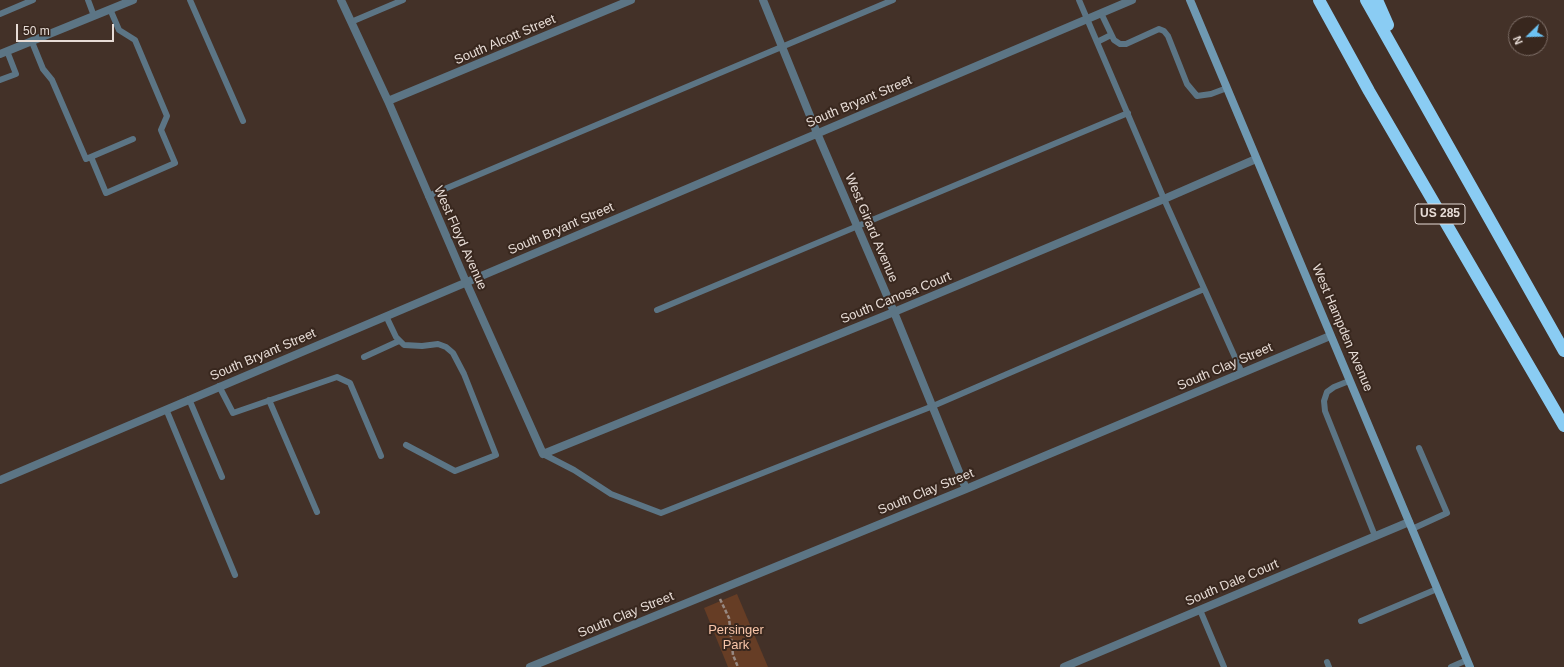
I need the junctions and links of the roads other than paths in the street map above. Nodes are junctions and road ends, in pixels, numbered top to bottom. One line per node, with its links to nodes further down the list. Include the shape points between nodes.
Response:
1 (32, 0): 18 (lane)
2 (88, 0): 19 (lane)
3 (133, 0): 16 (street)
4 (190, 0): 32 (lane)
5 (341, 0): 21 (street, West Floyd Avenue)
6 (403, 0): 21 (lane)
7 (631, 0): 30 (street, South Alcott Street)
8 (763, 0): 25 (street, West Girard Avenue)
9 (893, 0): 25 (lane)
10 (1079, 0): 20 (lane)
11 (1132, 0): 17 (street, South Bryant Street)
12 (1190, 0): 29 (street, West Hampden Avenue)
13 (1319, 0): 56 (highway, US 285, via 1368,91)
14 (1366, 0): 27 (highway, US 285)
15 (1377, 0): 27 (highway)
16 (110, 9): 19 (street); 35 (lane, via 119,30 135,40 167,116 161,130 175,163 106,193)
17 (1101, 13): 20 (street, South Bryant Street); 22 (lane)
18 (0, 14)
19 (94, 16): 23 (street)
20 (1087, 19): 24 (lane); 33 (street, South Bryant Street)
21 (351, 22): 30 (street, West Floyd Avenue)
22 (1111, 35): 24 (lane); 29 (lane, via 1120,44 1126,44 1159,29 1164,31 1187,84 1197,96)
23 (32, 42): 26 (street); 35 (lane, via 43,69 52,80 86,159)
24 (1097, 42): 31 (lane)
25 (782, 47): 33 (street, West Girard Avenue); 37 (lane)
26 (3, 53): 28 (lane, via 16,74)
27 (1409, 76): 47 (highway, US 285)
28 (0, 80)
29 (1227, 88): 36 (street, West Hampden Avenue)
30 (388, 101): 37 (street, West Floyd Avenue)
31 (1128, 113): 38 (lane); 39 (lane)
32 (242, 121)
33 (817, 133): 39 (street, West Girard Avenue); 40 (street, South Bryant Street)
34 (133, 139): 35 (lane)
35 (91, 157)
36 (1256, 159): 38 (street, South Canosa Court); 45 (street, West Hampden Avenue)
37 (428, 196): 40 (street, West Floyd Avenue)
38 (1164, 199): 41 (lane); 43 (street, South Canosa Court)
39 (857, 225): 42 (lane); 43 (street, West Girard Avenue)
40 (466, 282): 44 (street, South Bryant Street); 59 (street, West Floyd Avenue)
41 (1204, 289): 49 (lane); 54 (lane)
42 (657, 310)
43 (894, 312): 54 (street, West Girard Avenue); 59 (street, South Canosa Court)
44 (386, 316): 46 (lane); 51 (street, South Bryant Street)
45 (1330, 336): 49 (street, South Clay Street); 50 (street, West Hampden Avenue)
46 (399, 341): 48 (lane); 57 (lane, via 404,345 438,344 453,353 496,455 455,471)
47 (1564, 351)
48 (364, 357)
49 (1242, 374): 63 (street, South Clay Street)
50 (1349, 381): 65 (street, West Hampden Avenue); 66 (lane, via 1327,392 1324,401 1325,411)
51 (219, 386): 52 (street, South Bryant Street); 53 (lane, via 233,413)
52 (189, 399): 55 (street, South Bryant Street); 61 (lane)
53 (269, 400): 60 (lane, via 337,377 350,382); 64 (lane)
54 (933, 406): 59 (lane, via 661,514 611,494); 63 (street, West Girard Avenue)
55 (166, 409): 62 (street, South Bryant Street); 67 (lane)
56 (1564, 426)
57 (406, 445)
58 (1419, 448): 65 (lane, via 1447,513)
59 (544, 454)
60 (381, 456)
61 (222, 477)
62 (0, 480)
63 (966, 489): 72 (street, South Clay Street)
64 (317, 512)
65 (1410, 525): 66 (street, South Dale Court); 68 (street, West Hampden Avenue)
66 (1376, 536): 69 (street, South Dale Court)
67 (235, 575)
68 (1437, 589): 70 (lane); 71 (street, West Hampden Avenue)
69 (1200, 610): 73 (street, South Dale Court); 74 (lane)
70 (1361, 621)
71 (1468, 664): 75 (lane)
72 (530, 667)
73 (1064, 667)
74 (1224, 667)
75 (1451, 667)

